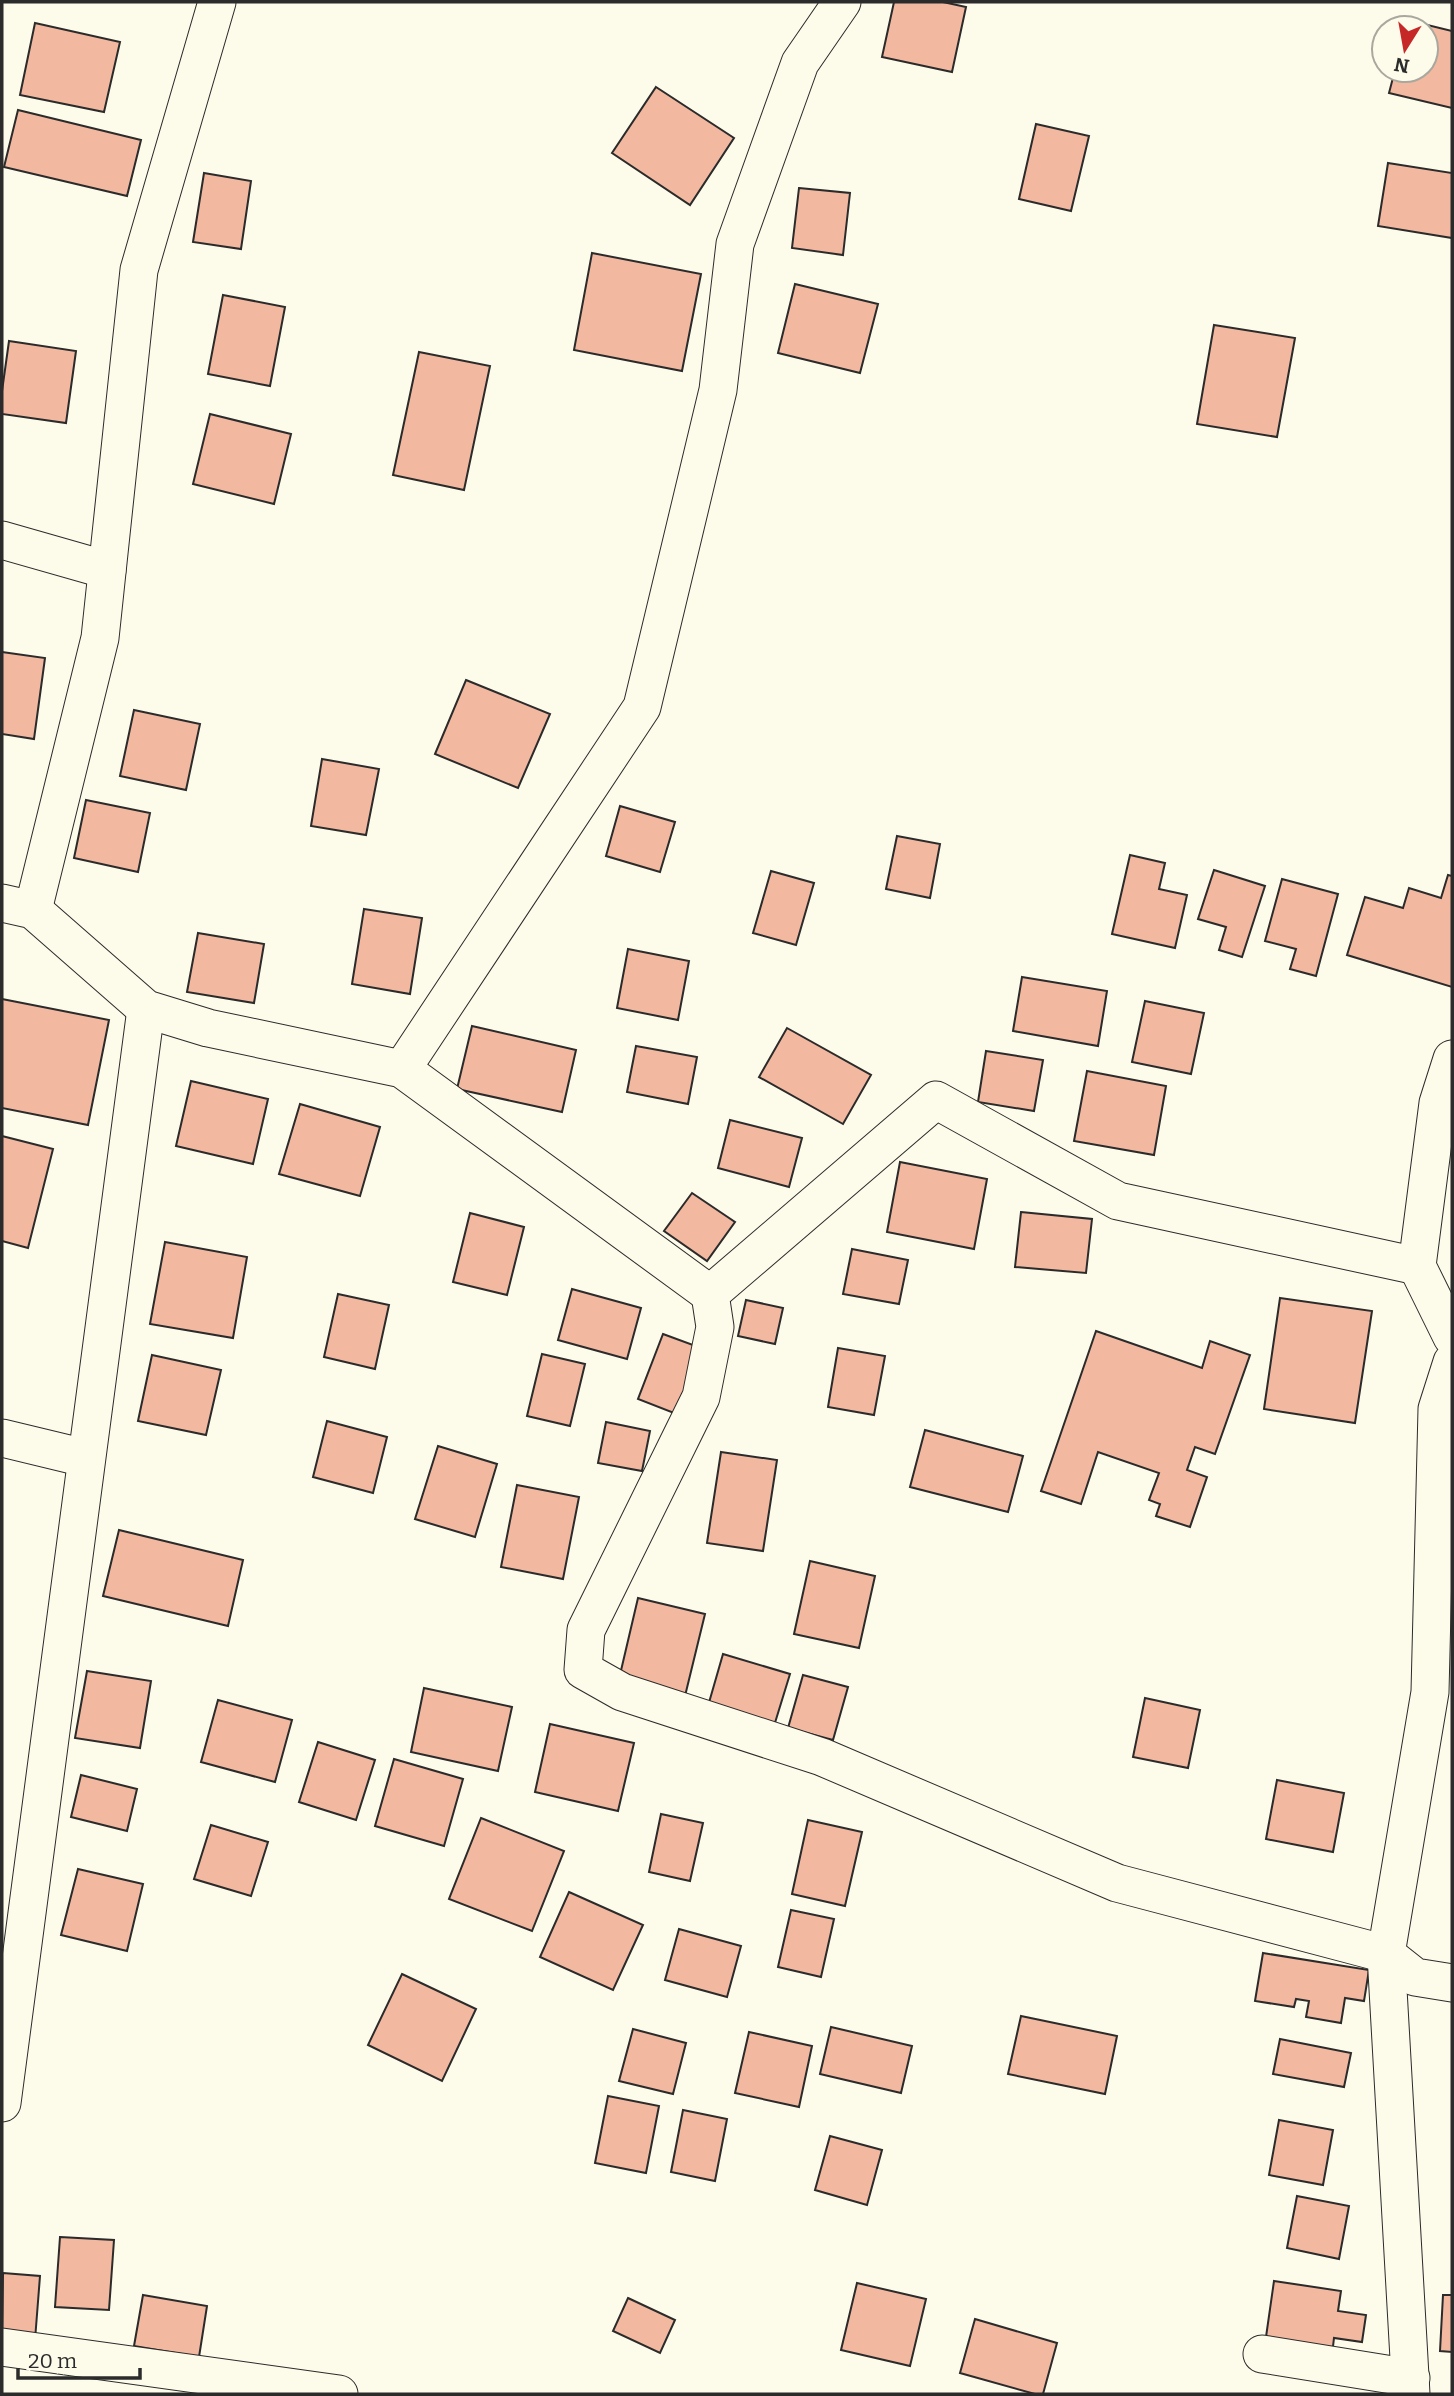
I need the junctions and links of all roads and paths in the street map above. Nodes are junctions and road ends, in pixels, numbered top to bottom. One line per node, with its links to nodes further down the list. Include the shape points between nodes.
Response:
1 (217, 2): 4 (street, via 139,270)
2 (842, 2): 8 (street, via 800,63 735,244 718,390 642,707)
3 (2, 540): 4 (street)
4 (107, 570): 5 (street, via 100,638)
5 (17, 906): 6 (street)
6 (146, 1009): 8 (street, via 208,1028); 14 (street)
7 (1452, 1059): 9 (street, via 1438,1103)
8 (402, 1069): 10 (street)
9 (1417, 1266): 10 (street, via 1118,1201 936,1100); 11 (street)
10 (710, 1294): 15 (street, via 715,1327 701,1397 586,1630 583,1670 622,1692 822,1757 1117,1883)
11 (1452, 1337)
12 (1452, 1362): 15 (street, via 1437,1409 1430,1692)
13 (2, 1438): 14 (street)
14 (85, 1458): 17 (street)
15 (1386, 1954): 16 (street, via 1415,1977); 20 (street)
16 (1452, 1983)
17 (2, 2103)
18 (2, 2347): 21 (street)
19 (1262, 2354): 20 (street)
20 (1411, 2386)
21 (339, 2394)

